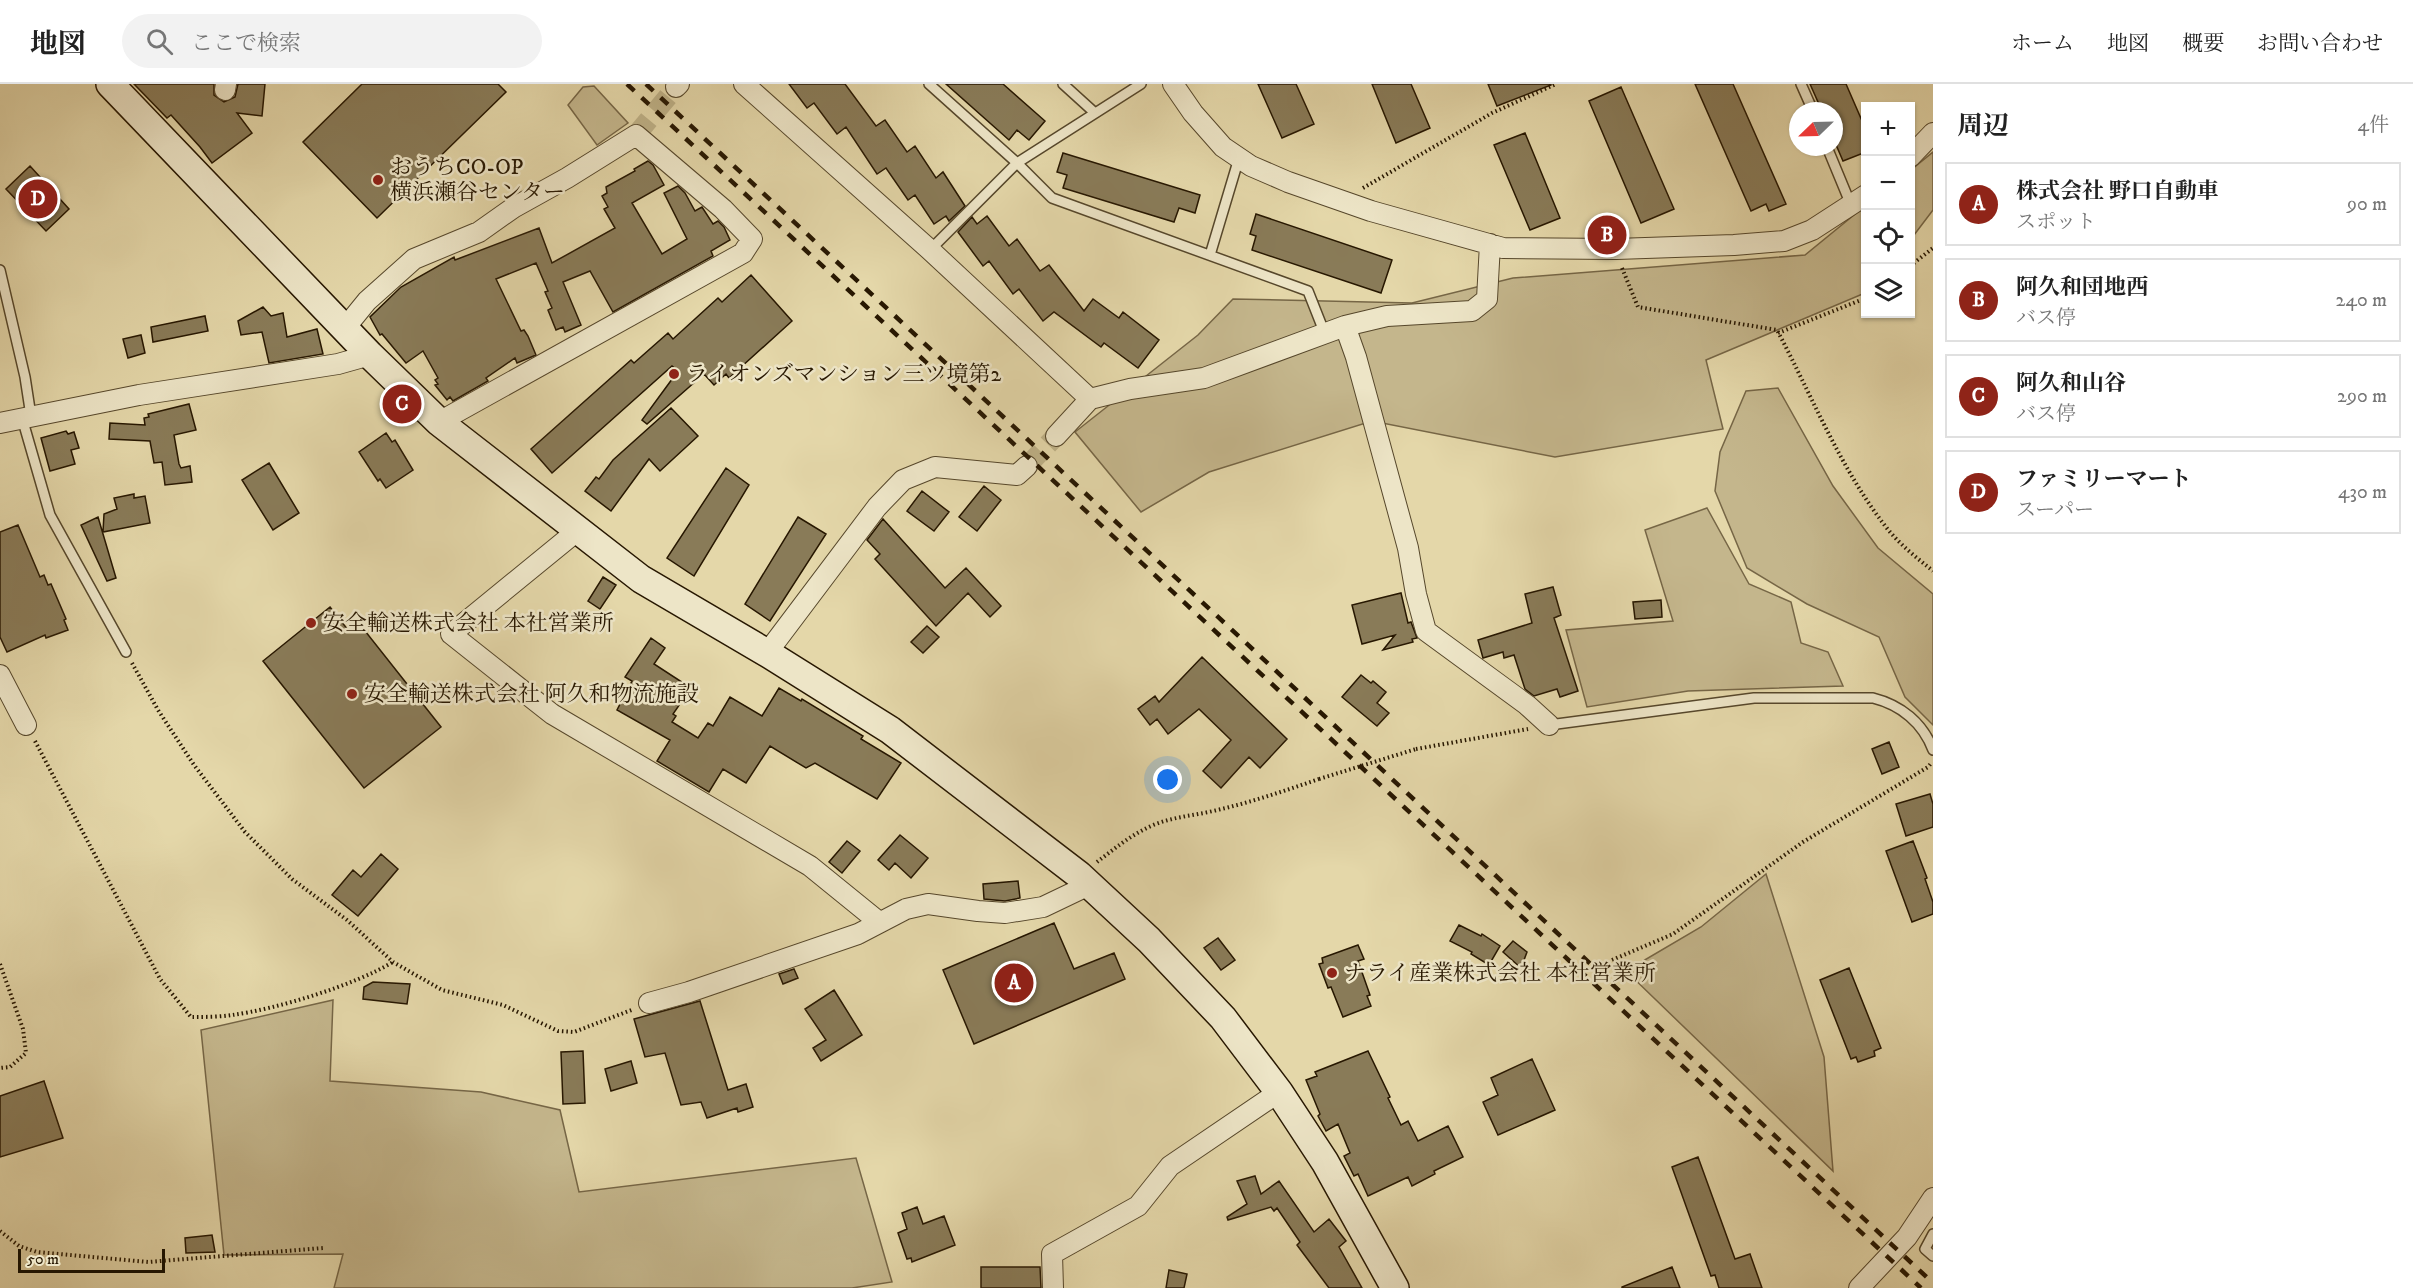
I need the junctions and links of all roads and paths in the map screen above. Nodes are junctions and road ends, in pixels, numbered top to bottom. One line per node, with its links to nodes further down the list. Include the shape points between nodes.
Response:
1 (110, 84): 27 (street)
2 (744, 84): 21 (street)
3 (929, 84): 15 (lane)
4 (1063, 84): 10 (lane)
5 (1141, 84): 10 (lane)
6 (1173, 84): 14 (street, via 1223,147)
7 (1556, 84): 17 (path, via 1492,114)
8 (1801, 84): 9 (lane)
9 (1808, 102)
10 (1095, 113): 15 (lane)
11 (1933, 133): 13 (street)
12 (1832, 156): 16 (lane)
13 (1912, 156)
14 (1239, 158): 17 (street, via 1288,182); 22 (lane)
15 (1017, 163): 21 (lane); 22 (lane, via 1052,198)
16 (1858, 200): 20 (street, via 1812,230 1784,241)
17 (1342, 201): 18 (street)
18 (1490, 244): 20 (street, via 1503,248); 26 (street, via 1487,299 1472,311 1387,316)
19 (1933, 248): 23 (path)
20 (1616, 249): 28 (path, via 1638,307)
21 (930, 250): 31 (street)
22 (1210, 255): 29 (lane, via 1308,291)
23 (1913, 264)
24 (0, 270): 32 (lane, via 25,377)
25 (1861, 300): 28 (path)
26 (1345, 326): 29 (street); 43 (street, via 1408,548 1426,631)
27 (345, 328): 30 (street); 33 (street, via 367,301 414,259 479,232 636,135 752,239 743,253)
28 (1778, 333): 38 (path, via 1834,446 1861,490 1886,528)
29 (1325, 334): 31 (street, via 1204,378)
30 (369, 355): 32 (street, via 338,364); 33 (street)
31 (1090, 399): 35 (street)
32 (26, 417): 34 (street); 39 (lane, via 50,515)
33 (439, 422): 37 (street)
34 (0, 423)
35 (1056, 436)
36 (1027, 466): 40 (street, via 1017,475 934,467 903,480 876,507)
37 (577, 531): 40 (street, via 641,579); 47 (street, via 452,634 552,714 810,866)
38 (1933, 571)
39 (126, 652): 49 (path, via 194,765 246,832 292,879 347,920)
40 (767, 653): 46 (street, via 890,730)
41 (0, 675): 42 (street)
42 (26, 725): 49 (path, via 160,979 191,1017 232,1016 281,1004 351,982)
43 (1549, 725): 44 (lane, via 1754,698 1873,698 1887,702 1916,721); 46 (path, bridge, via 1416,749 1257,800 1152,826 1132,836)
44 (1933, 750)
45 (1933, 760): 48 (path, via 1928,767 1803,843 1673,934)
46 (1084, 880): 47 (street, via 1043,908 1005,913 928,904); 53 (street, via 1149,940 1223,1018)
47 (879, 922): 51 (street, via 858,934)
48 (1612, 960)
49 (393, 962): 51 (path, via 442,990 503,1005 558,1031 574,1032)
50 (0, 964): 52 (path, via 23,1029 26,1053 10,1067)
51 (648, 1003)
52 (0, 1068)
53 (1279, 1092): 59 (street, via 1170,1166 1138,1206 1052,1254); 60 (street, via 1325,1162)
54 (1933, 1198): 61 (street, via 1907,1237)
55 (0, 1231): 57 (path, via 19,1246 37,1252 148,1262)
56 (1933, 1234): 58 (lane, via 1925,1248)
57 (323, 1248)
58 (1933, 1256)
59 (1053, 1288)
60 (1395, 1288)
61 (1859, 1288)

